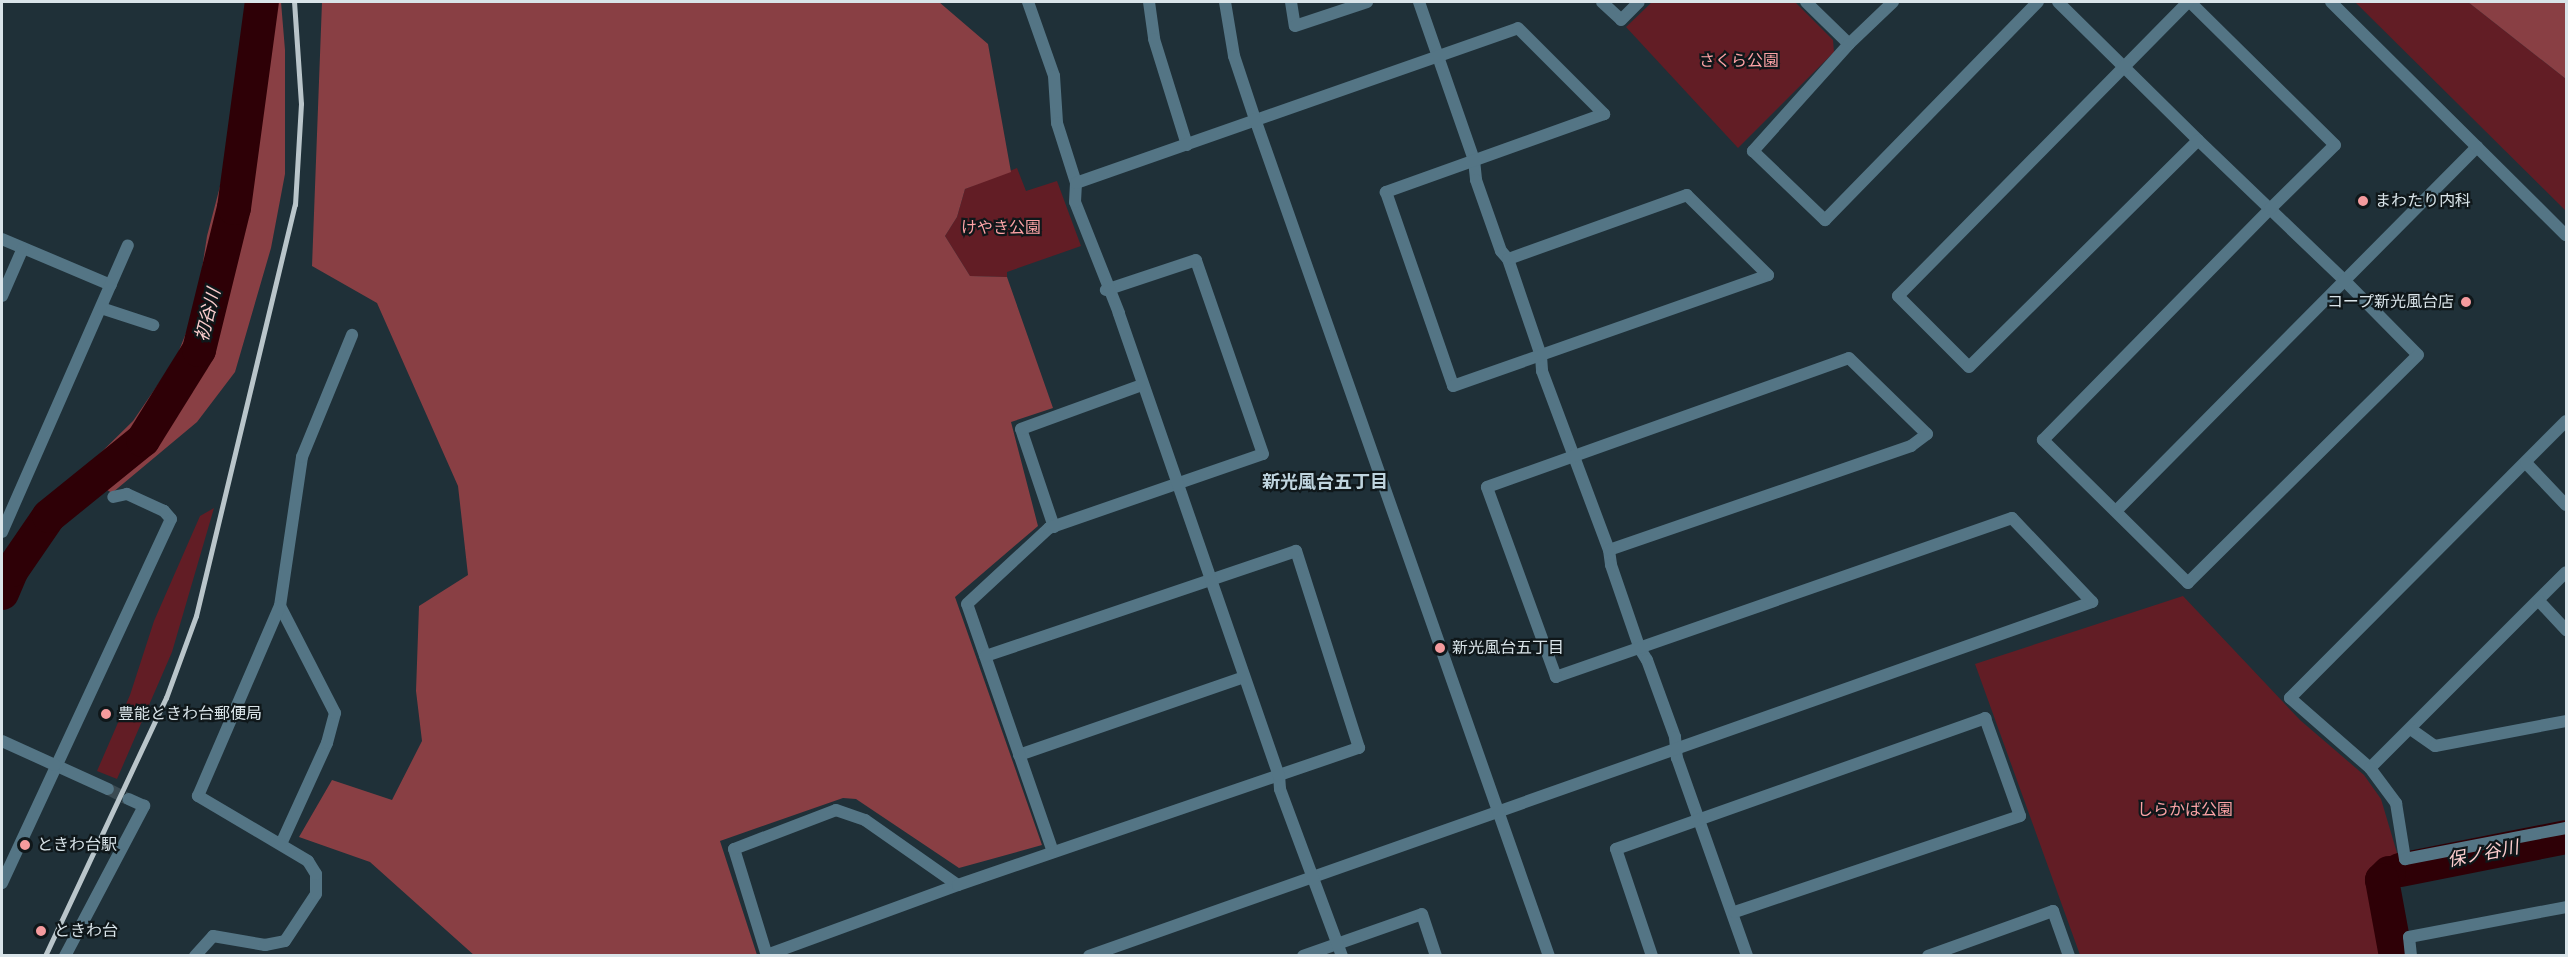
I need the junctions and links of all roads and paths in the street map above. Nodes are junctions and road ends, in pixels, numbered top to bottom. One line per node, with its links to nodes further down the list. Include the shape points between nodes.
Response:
1 (1028, 2): 23 (street, via 1054,76 1058,123)
2 (1149, 2): 20 (street, via 1154,39)
3 (1225, 2): 18 (street, via 1234,56)
4 (1291, 2): 5 (street, via 1295,26)
5 (1367, 2)
6 (1419, 2): 16 (street)
7 (1602, 2): 8 (street, via 1621,20)
8 (1639, 2)
9 (1806, 2): 15 (street)
10 (1893, 2): 15 (street)
11 (2038, 2): 15 (street, via 1825,220 1753,151)
12 (2058, 2): 17 (street)
13 (2189, 2): 17 (street); 24 (street, via 2335,145)
14 (2331, 2): 21 (street)
15 (1849, 44)
16 (1437, 57): 18 (street); 22 (street); 22 (street, via 1518,28 1604,114)
17 (2124, 67): 19 (street); 19 (street, via 1898,296 1969,367)
18 (1256, 119): 20 (street); 67 (street)
19 (2198, 140): 24 (street)
20 (1187, 145): 23 (street)
21 (2477, 147): 25 (street); 30 (street)
22 (1474, 160): 29 (street, via 1476,180 1501,251); 37 (street, via 1386,192 1452,386)
23 (1076, 183): 32 (street, via 1075,202)
24 (2270, 210): 30 (street); 45 (street, via 2043,440)
25 (2566, 235)
26 (2, 239): 28 (street)
27 (128, 245): 31 (street)
28 (23, 248): 31 (street); 33 (street)
29 (1508, 259): 37 (street); 37 (street, via 1687,195 1768,275)
30 (2344, 280): 45 (street); 45 (street, via 2418,355 2188,583)
31 (111, 285): 34 (street)
32 (1106, 290): 38 (street, via 1119,313); 42 (street, via 1196,260 1263,454)
33 (2, 296)
34 (101, 308): 35 (street); 47 (street)
35 (153, 325)
36 (352, 335): 52 (street, via 302,457)
37 (1541, 356): 40 (street, via 1542,371)
38 (1142, 385): 42 (street); 46 (street, via 1021,429)
39 (2566, 421): 41 (street)
40 (1572, 454): 48 (street, via 1581,468); 48 (street, via 1849,358 1927,434 1911,446); 54 (street, via 1487,487 1556,677)
41 (2526, 464): 44 (street); 63 (street, via 2290,698)
42 (1175, 483): 46 (street); 50 (street)
43 (113, 497): 62 (street, via 127,494 164,511 171,519)
44 (2566, 505)
45 (2116, 511)
46 (1054, 527): 55 (street, via 966,604)
47 (2, 532)
48 (1609, 550): 54 (street)
49 (2566, 572): 51 (street)
50 (1211, 580): 55 (street); 56 (street); 64 (street, via 1296,551 1359,748)
51 (2539, 602): 53 (street); 58 (street)
52 (280, 606): 70 (street, via 335,713 327,743); 70 (street, via 198,796)
53 (2566, 630)
54 (1640, 649): 60 (street); 60 (street, via 2012,518 2092,602)
55 (985, 656): 61 (street)
56 (1244, 677): 61 (street); 64 (street)
57 (2566, 721): 58 (street, via 2434,746)
58 (2412, 730): 63 (street)
59 (2, 741): 62 (street)
60 (1677, 748): 67 (street); 68 (street)
61 (1019, 755): 71 (street)
62 (55, 765): 65 (street); 72 (street)
63 (2370, 768): 69 (street, via 2397,803 2405,859)
64 (1280, 776): 71 (street); 73 (street, via 1280,789)
65 (108, 789)
66 (128, 799): 80 (street, via 144,806)
67 (1499, 811): 73 (street); 85 (street)
68 (1700, 817): 77 (street); 77 (street, via 1985,718 2020,816); 86 (street, via 1616,849)
69 (2566, 828)
70 (281, 844): 81 (street, via 308,861 316,874 316,894 304,917 285,941 265,945 213,936)
71 (1053, 852): 75 (street)
72 (5, 864): 74 (street)
73 (1313, 875): 78 (street); 82 (street)
74 (2, 883)
75 (958, 885): 79 (street); 79 (street, via 865,820 836,810 734,849)
76 (2566, 907): 90 (street, via 2409,937)
77 (1735, 912): 87 (street)
78 (1340, 949): 83 (street); 84 (street, via 1422,914)
79 (767, 955)
80 (65, 956)
81 (195, 956)
82 (1089, 956)
83 (1303, 956)
84 (1436, 956)
85 (1549, 956)
86 (1652, 956)
87 (1747, 956)
88 (1928, 956): 89 (street, via 2054,911)
89 (2069, 956)
90 (2411, 956)

